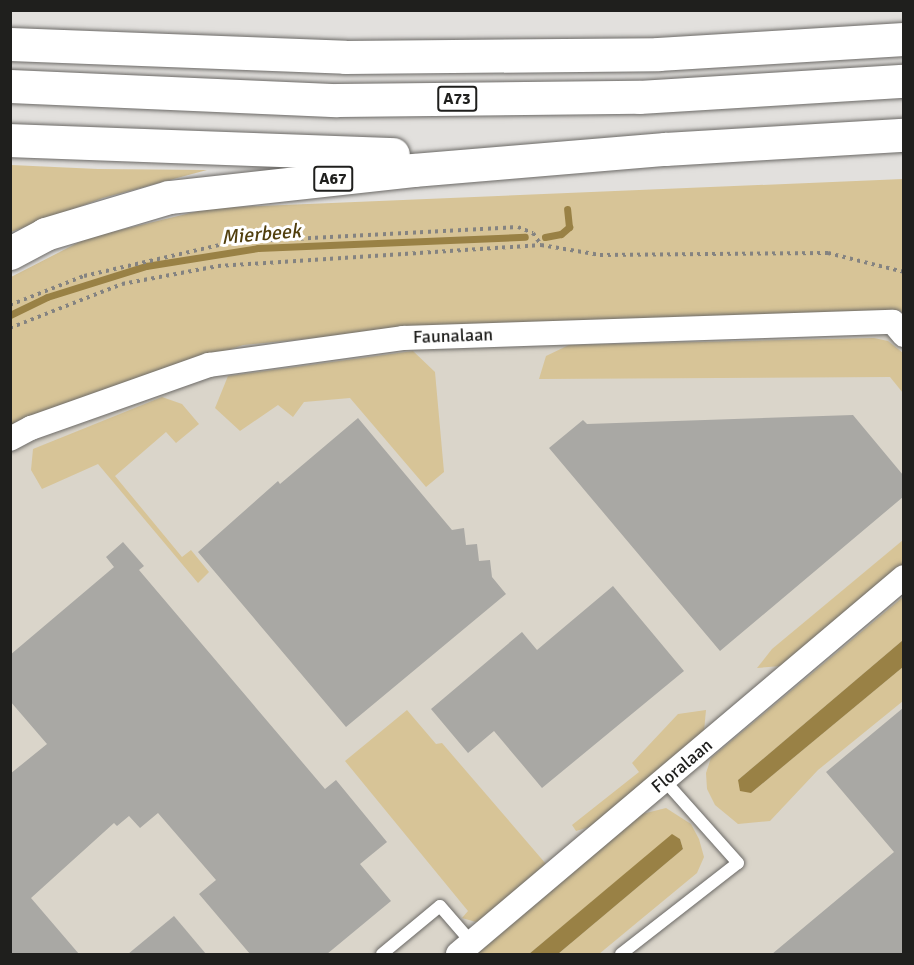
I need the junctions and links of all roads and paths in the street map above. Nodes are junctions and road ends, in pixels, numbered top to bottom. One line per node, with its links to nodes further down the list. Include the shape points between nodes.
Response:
1 (903, 39): 2 (highway, via 658,54 345,57)
2 (10, 44)
3 (903, 81): 4 (highway, A73, via 639,97 360,99)
4 (10, 87)
5 (903, 135): 7 (highway)
6 (10, 141): 7 (highway, via 350,154)
7 (665, 149): 9 (highway, A67, via 413,170 169,197 45,234)
8 (541, 244): 10 (path, via 600,255 828,254); 11 (path, via 533,233 518,227 233,242 84,276); 12 (path, via 218,266 122,284)
9 (10, 253)
10 (903, 272)
11 (10, 305)
12 (10, 328)
13 (903, 335): 14 (street, Faunalaan, via 893,322 403,338 209,365)
14 (10, 439)
15 (903, 577): 16 (street, Floralaan)
16 (665, 781): 17 (street, Floralaan); 19 (lane, via 738,863)
17 (465, 949): 18 (lane, via 440,906)
18 (382, 954)
19 (621, 954)

